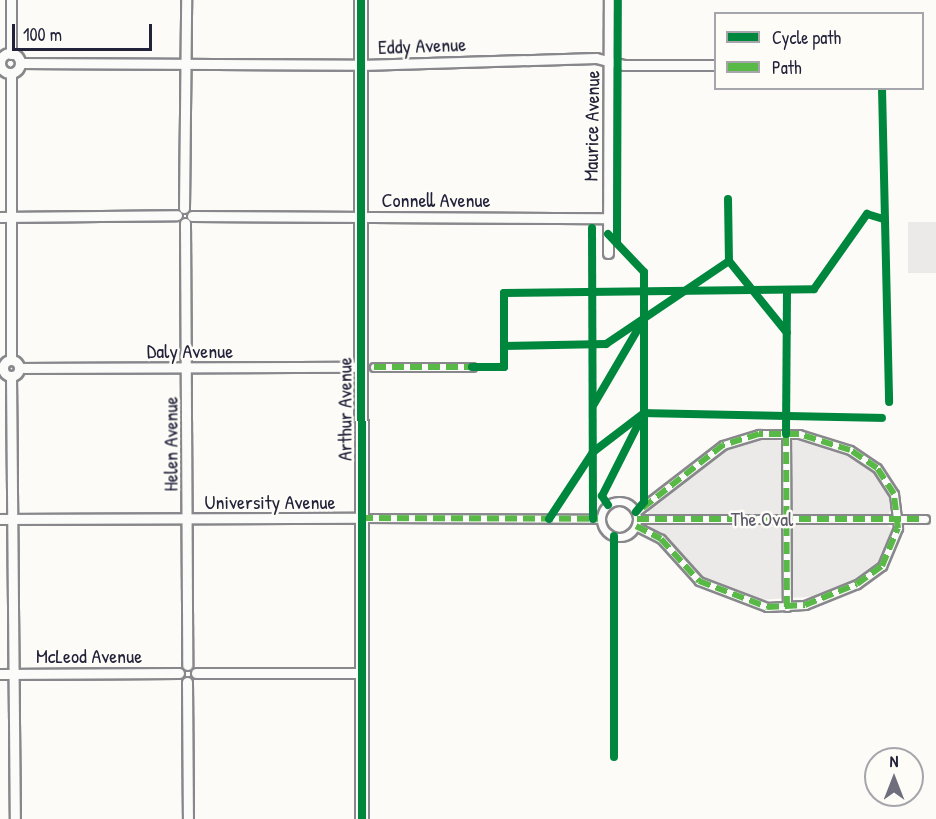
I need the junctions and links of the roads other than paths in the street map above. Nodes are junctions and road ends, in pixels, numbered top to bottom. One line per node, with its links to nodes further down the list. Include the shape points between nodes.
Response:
1 (11, 0): 5 (street)
2 (186, 0): 9 (street)
3 (361, 0): 10 (street, Arthur Avenue)
4 (609, 0): 6 (street, Maurice Avenue)
5 (11, 54): 7 (street); 8 (street)
6 (609, 61): 10 (street, Eddy Avenue, via 596,58); 11 (street, Eddy Avenue); 19 (street, Maurice Avenue)
7 (0, 63): 12 (street)
8 (20, 63): 9 (street, Eddy Avenue); 12 (street)
9 (187, 65): 10 (street, Eddy Avenue); 13 (street)
10 (361, 65): 18 (street, Arthur Avenue)
11 (714, 65)
12 (11, 73): 17 (street)
13 (184, 208): 14 (street); 15 (street)
14 (177, 215): 17 (street); 20 (street)
15 (192, 216): 18 (street, Connell Avenue); 20 (street)
16 (0, 217): 17 (street)
17 (12, 217): 22 (street)
18 (361, 217): 19 (street, Connell Avenue); 27 (street, Arthur Avenue)
19 (608, 218): 21 (street, Maurice Avenue)
20 (185, 223): 28 (street, Helen Avenue)
21 (608, 253)
22 (11, 359): 25 (street); 26 (street)
23 (374, 367): 24 (street)
24 (472, 367)
25 (1, 368): 29 (street)
26 (20, 368): 28 (street, Daly Avenue); 29 (street)
27 (361, 368): 28 (street, Daly Avenue); 31 (street, Arthur Avenue)
28 (188, 369): 34 (street, Helen Avenue)
29 (11, 376): 33 (street)
30 (786, 434): 36 (street, via 759,434 723,445); 37 (street); 38 (street, via 829,441 877,468 894,494)
31 (361, 518): 34 (street, University Avenue); 35 (street); 44 (street, Arthur Avenue)
32 (0, 519): 33 (street, University Avenue)
33 (13, 519): 34 (street, University Avenue); 42 (street)
34 (188, 519): 41 (street, Helen Avenue)
35 (601, 519): 36 (street, via 604,530 616,537); 36 (street, via 608,504 618,501)
36 (636, 519): 37 (street); 40 (street, via 711,588 762,606)
37 (786, 519): 38 (street); 40 (street)
38 (894, 519): 39 (street); 40 (street, via 895,540 877,571 839,594)
39 (925, 519)
40 (787, 607)
41 (187, 665): 43 (street); 46 (street)
42 (15, 673): 43 (street, McLeod Avenue); 45 (street, McLeod Avenue); 48 (street)
43 (179, 673): 47 (street)
44 (362, 673): 46 (street); 50 (street, Arthur Avenue)
45 (0, 674)
46 (196, 674): 47 (street)
47 (187, 682): 49 (street)
48 (15, 819)
49 (188, 819)
50 (362, 819)

